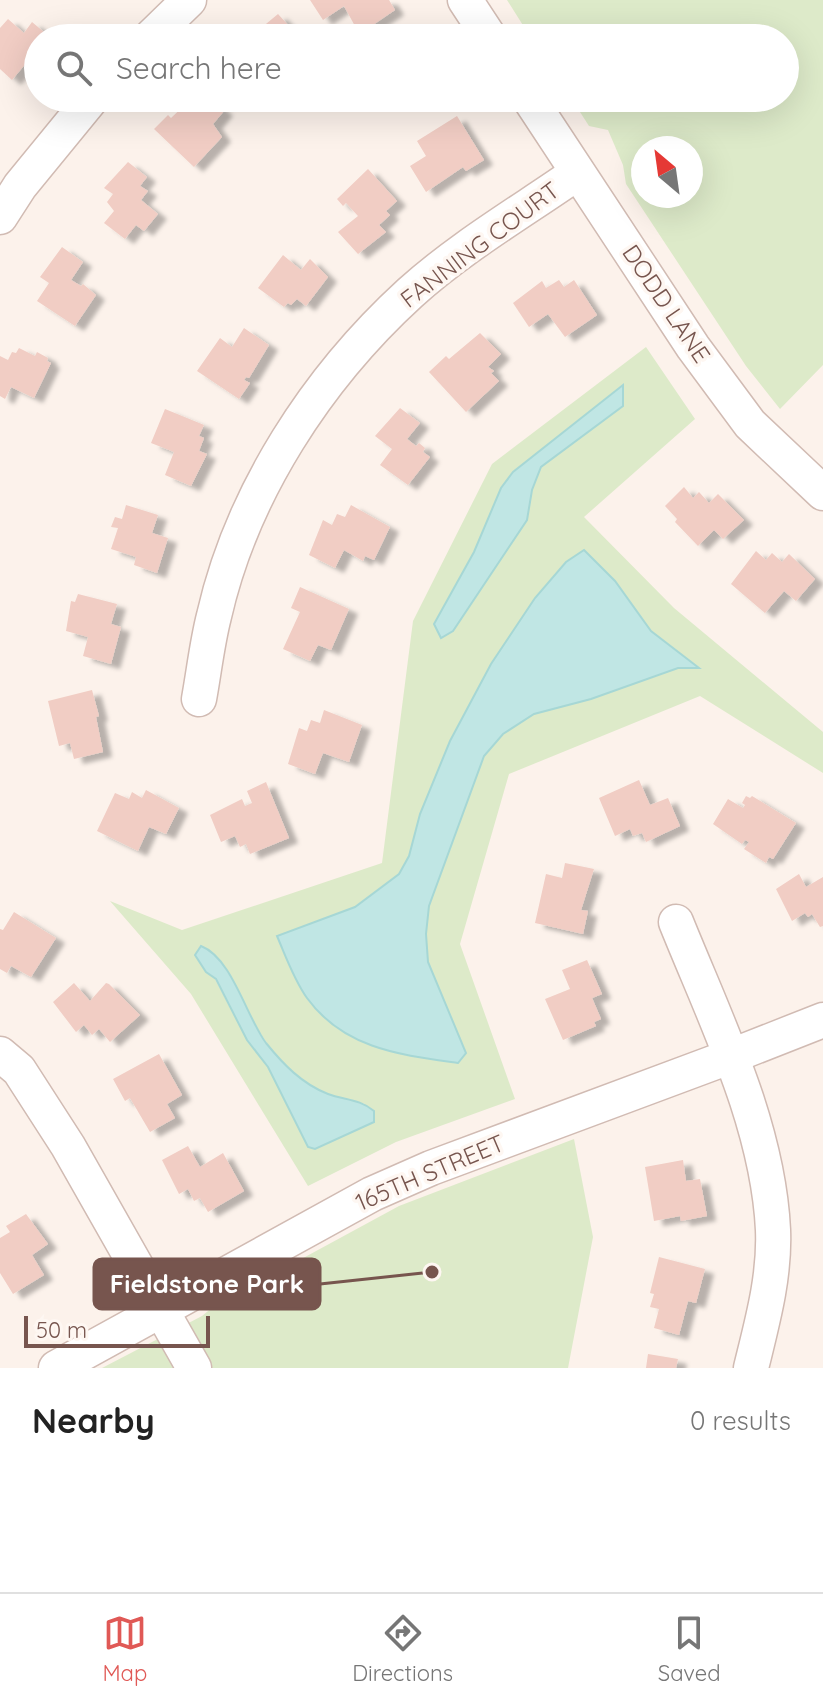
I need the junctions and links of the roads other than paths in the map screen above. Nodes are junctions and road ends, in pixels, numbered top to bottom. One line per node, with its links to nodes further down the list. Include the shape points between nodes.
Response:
1 (189, 0): 3 (street)
2 (465, 0): 4 (street)
3 (164, 24)
4 (481, 24)
5 (81, 112): 8 (street)
6 (538, 112): 7 (street, DODD LANE)
7 (577, 173): 9 (street, DODD LANE, via 750,424); 10 (street, FANNING COURT, via 411,292 374,328 302,417 252,508 230,564 214,615)
8 (0, 217)
9 (823, 493)
10 (199, 699)
11 (676, 922): 14 (street)
12 (823, 1020): 14 (street, 165TH STREET)
13 (0, 1054): 15 (street, via 19,1070 68,1146)
14 (729, 1057): 15 (street, 165TH STREET, via 372,1194); 18 (street, via 764,1155 773,1231 768,1298)
15 (161, 1310): 16 (street, 165TH STREET); 17 (street)
16 (56, 1368)
17 (194, 1368)
18 (751, 1368)

